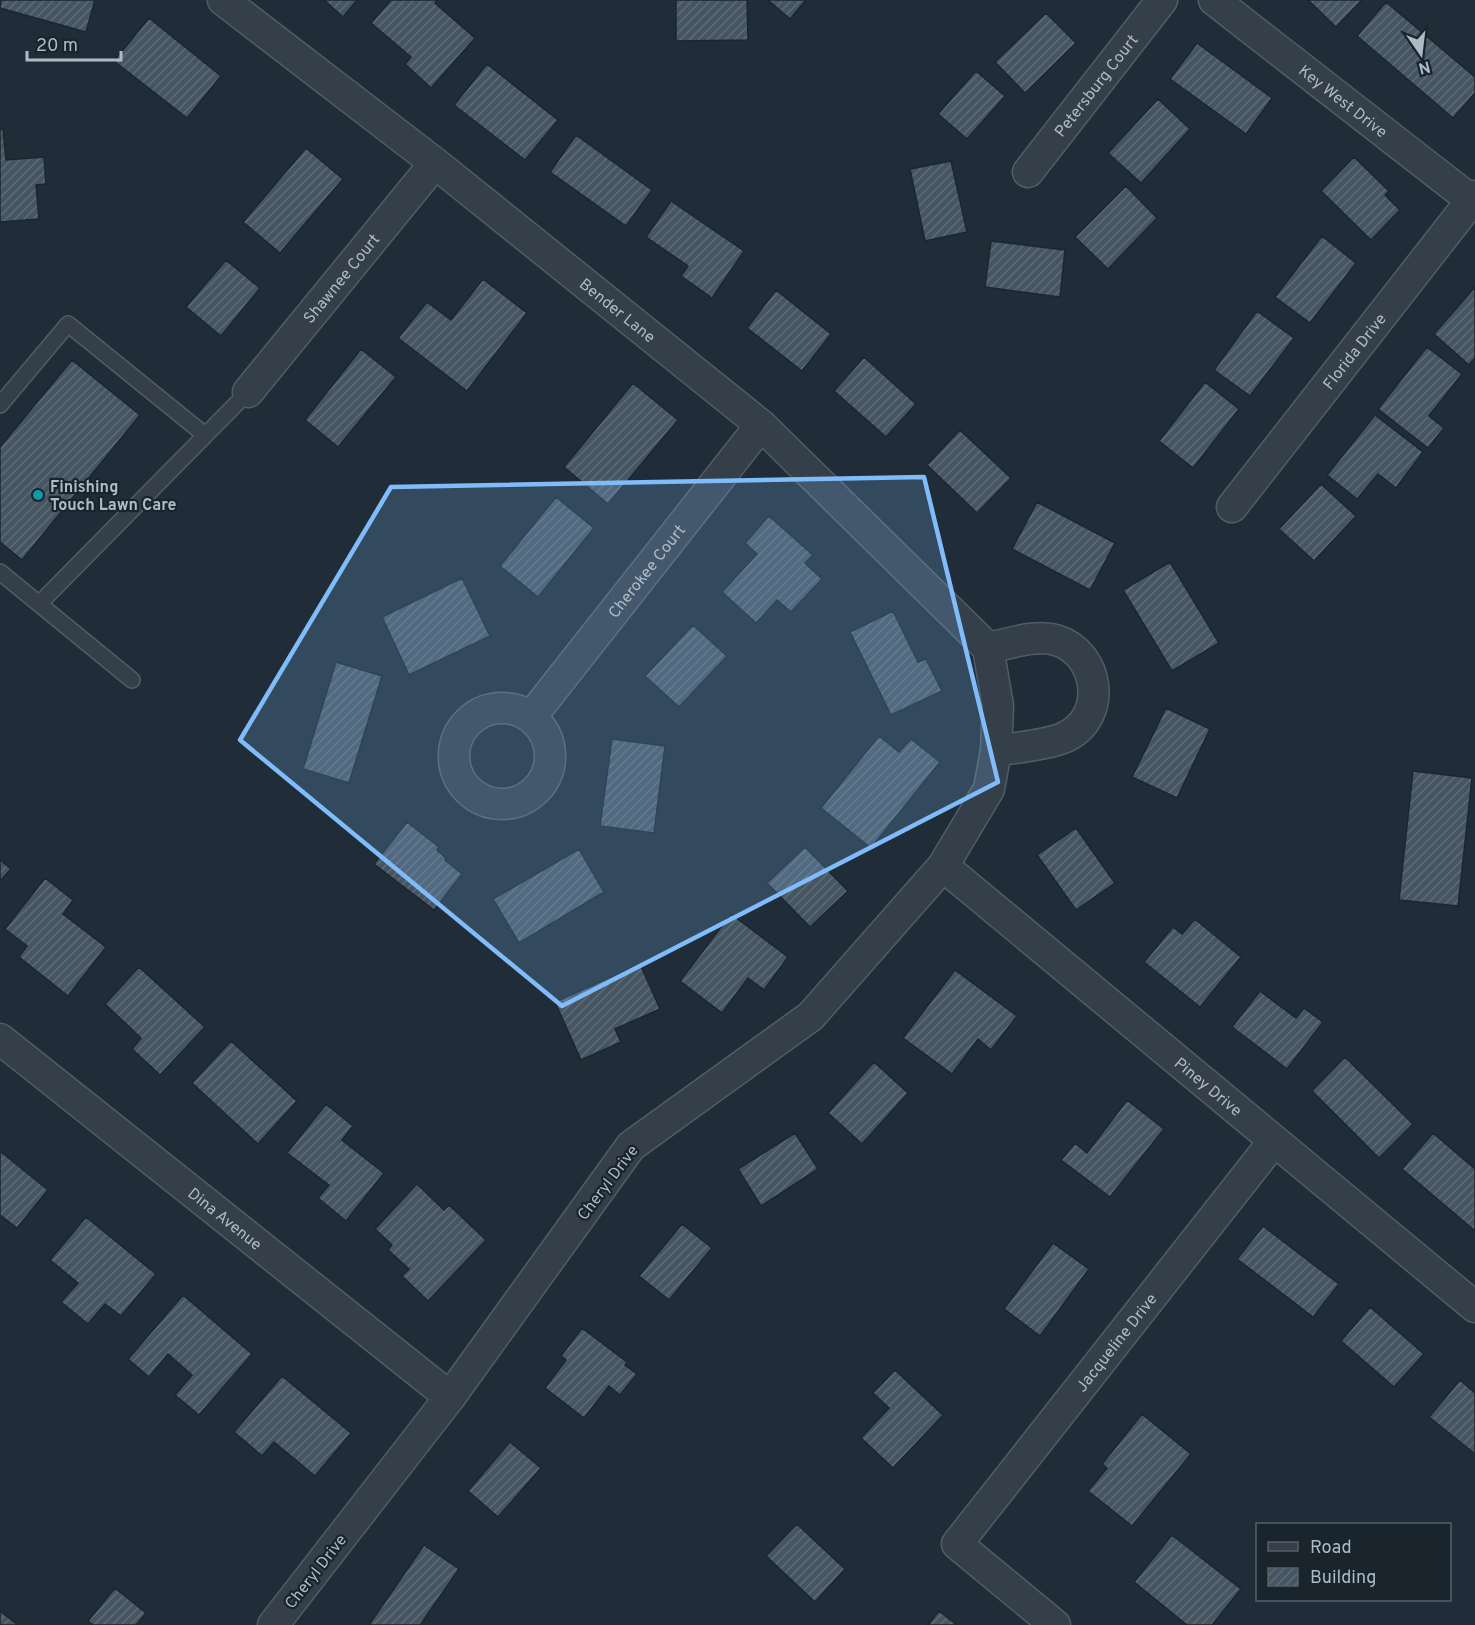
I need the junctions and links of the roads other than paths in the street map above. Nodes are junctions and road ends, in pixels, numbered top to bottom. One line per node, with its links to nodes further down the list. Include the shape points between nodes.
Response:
1 (223, 0): 4 (street, Bender Lane)
2 (1162, 0): 5 (street, Petersburg Court)
3 (1214, 0): 6 (street, Key West Drive)
4 (435, 163): 7 (street, Shawnee Court); 9 (street, Bender Lane)
5 (1028, 172)
6 (1473, 198): 11 (street, Florida Drive)
7 (248, 393): 10 (lane)
8 (0, 405): 10 (lane, via 68,324)
9 (761, 425): 14 (street, Bender Lane); 16 (street, Cherokee Court)
10 (205, 435): 13 (lane)
11 (1232, 507)
12 (0, 572): 13 (lane)
13 (40, 603): 15 (lane)
14 (988, 648): 17 (street, via 998,706); 17 (street, via 1054,639 1073,647 1089,666 1095,686 1091,710 1080,726 1064,738)
15 (132, 680)
16 (531, 717)
17 (996, 751): 18 (street, Cheryl Drive, via 989,789)
18 (943, 866): 20 (street, Piney Drive); 22 (street, Cheryl Drive, via 811,1016 631,1146)
19 (0, 1039): 22 (street, Dina Avenue)
20 (1274, 1141): 21 (street, Piney Drive); 24 (street, Jacqueline Drive, via 957,1544)
21 (1475, 1307)
22 (450, 1397): 23 (street, Cheryl Drive)
23 (273, 1625)
24 (1055, 1625)

